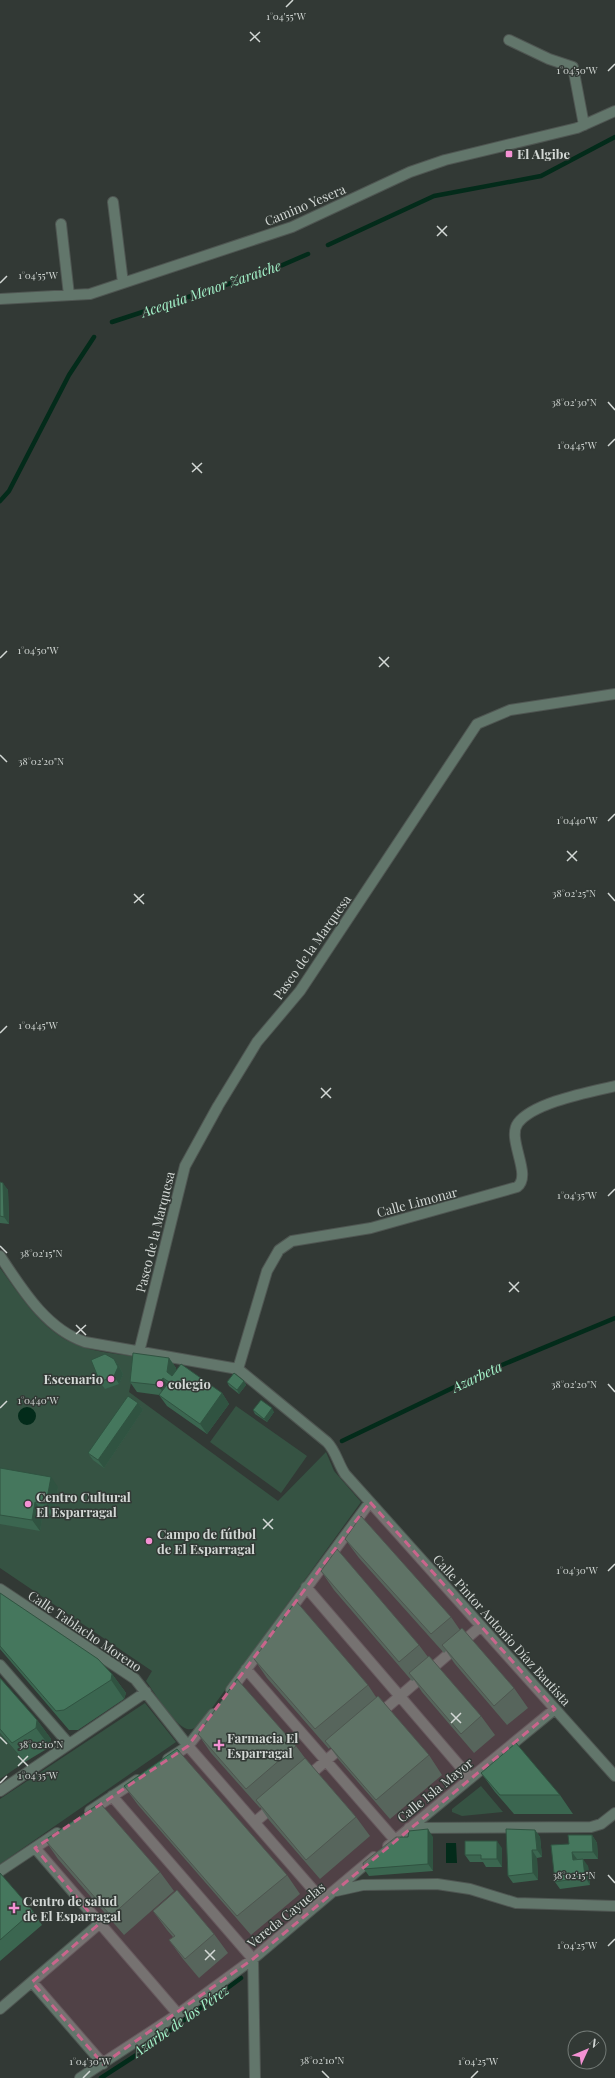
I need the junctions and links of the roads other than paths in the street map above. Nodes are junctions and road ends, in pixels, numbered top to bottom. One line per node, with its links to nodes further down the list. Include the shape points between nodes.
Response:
1 (509, 40): 3 (street, via 573,67)
2 (615, 111): 3 (street, Camino Yesera)
3 (584, 125): 6 (street, Camino Yesera, via 438,162 410,172 292,227)
4 (113, 202): 6 (street)
5 (61, 224): 7 (street)
6 (123, 283): 7 (street, Camino Yesera, via 90,294)
7 (69, 295): 8 (street, Camino Yesera)
8 (0, 299)
9 (615, 694): 12 (street, Paseo de la Marquesa, via 510,710 477,724 300,991 257,1042 185,1166)
10 (615, 1086): 13 (street, Calle Limonar, via 557,1101 521,1120 515,1130 522,1176 517,1187 371,1228 300,1239 286,1244 273,1257 267,1271)
11 (0, 1256): 12 (street, via 36,1306 64,1333 85,1342)
12 (139, 1352): 13 (street)
13 (238, 1369): 14 (street, via 330,1446 341,1468)
14 (370, 1502): 15 (street); 17 (street, Calle Pintor Antonio Díaz Bautista)
15 (306, 1587): 19 (street); 21 (street)
16 (0, 1589): 20 (street, Calle Tablacho Moreno, via 136,1679)
17 (481, 1626): 21 (street); 22 (street, Calle Pintor Antonio Díaz Bautista)
18 (0, 1665): 25 (street)
19 (246, 1669): 26 (street); 27 (street)
20 (146, 1692): 25 (street); 26 (street, Calle Tablacho Moreno)
21 (400, 1697): 23 (street); 31 (street)
22 (555, 1709): 30 (street, Calle Pintor Antonio Díaz Bautista); 31 (street, Calle Isla Mayor)
23 (372, 1721)
24 (349, 1741): 27 (street)
25 (69, 1744): 33 (street)
26 (188, 1746): 28 (street); 38 (street, Calle Tablacho Moreno)
27 (327, 1760): 32 (street); 41 (street)
28 (156, 1767)
29 (144, 1775): 34 (street)
30 (615, 1776)
31 (470, 1778): 40 (street, Calle Isla Mayor)
32 (297, 1786)
33 (0, 1791)
34 (112, 1796): 37 (street); 48 (street)
35 (285, 1796): 38 (street)
36 (615, 1813): 40 (street, via 601,1824 591,1827)
37 (80, 1818)
38 (255, 1822): 45 (street, Calle Tablacho Moreno)
39 (67, 1826): 42 (street)
40 (409, 1828): 41 (street, Calle Isla Mayor)
41 (395, 1840): 44 (street, Calle Isla Mayor)
42 (36, 1848): 43 (street); 47 (street)
43 (0, 1871)
44 (332, 1892): 45 (street, Vereda Cayuelas); 46 (street, Vereda Cayuelas, via 363,1885 422,1883 470,1889 516,1902)
45 (322, 1900): 48 (street, Vereda Cayuelas)
46 (615, 1906)
47 (99, 1924): 49 (street); 51 (street)
48 (252, 1959): 51 (street, Vereda Cayuelas); 54 (street)
49 (32, 1982): 50 (street); 52 (street)
50 (0, 2009)
51 (178, 2014): 52 (street, Vereda Cayuelas)
52 (103, 2064): 53 (street, Vereda Cayuelas)
53 (80, 2078)
54 (255, 2078)

